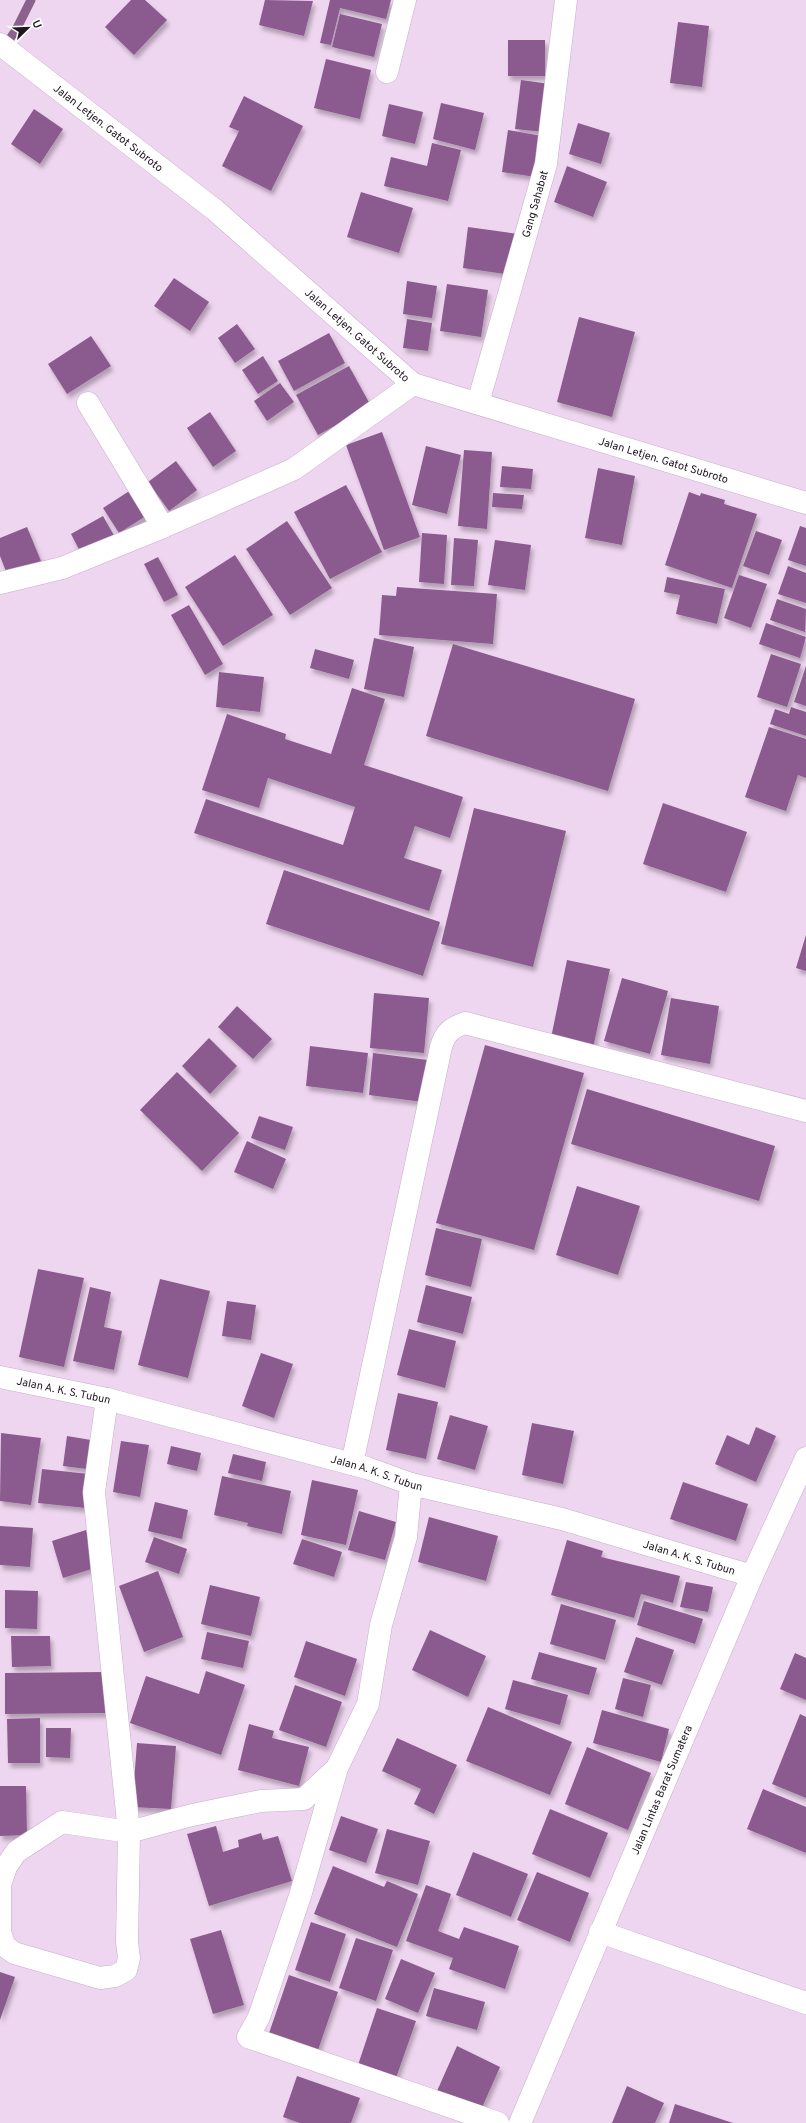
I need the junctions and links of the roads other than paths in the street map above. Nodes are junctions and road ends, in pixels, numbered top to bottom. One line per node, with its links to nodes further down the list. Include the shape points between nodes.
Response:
1 (405, 0): 4 (main road)
2 (566, 0): 7 (main road, Gang Sahabat, via 546,164)
3 (0, 44): 5 (main road, Jalan Letjen. Gatot Subroto, via 214,210)
4 (388, 72)
5 (414, 384): 7 (main road, Jalan Letjen. Gatot Subroto); 9 (main road, via 294,469)
6 (88, 403): 9 (main road)
7 (478, 403): 8 (main road, Jalan Letjen. Gatot Subroto)
8 (806, 504)
9 (164, 527): 10 (main road, via 62,568)
10 (0, 583)
11 (806, 1111): 15 (main road, via 465,1023 453,1027 444,1037 441,1048)
12 (0, 1377): 13 (main road, Jalan A. K. S. Tubun)
13 (107, 1399): 15 (main road, Jalan A. K. S. Tubun); 19 (main road, via 94,1492)
14 (806, 1458): 17 (main road, Jalan Lintas Barat Sumatera)
15 (352, 1464): 16 (main road, Jalan A. K. S. Tubun)
16 (410, 1484): 17 (main road, Jalan A. K. S. Tubun, via 562,1519); 18 (main road, via 406,1537 381,1624 368,1704)
17 (752, 1576): 20 (main road, Jalan Lintas Barat Sumatera)
18 (337, 1768): 19 (main road, via 304,1799 261,1801 192,1815); 23 (main road, via 300,1896 259,2017 248,2037)
19 (129, 1832): 21 (main road, via 62,1822 16,1852 6,1866 0,1885); 21 (main road, via 129,1958 126,1970 114,1976 100,1978 8,1950)
20 (600, 1932): 22 (main road); 24 (main road, Jalan Lintas Barat Sumatera)
21 (1, 1935)
22 (806, 2003)
23 (498, 2123)
24 (520, 2123)

